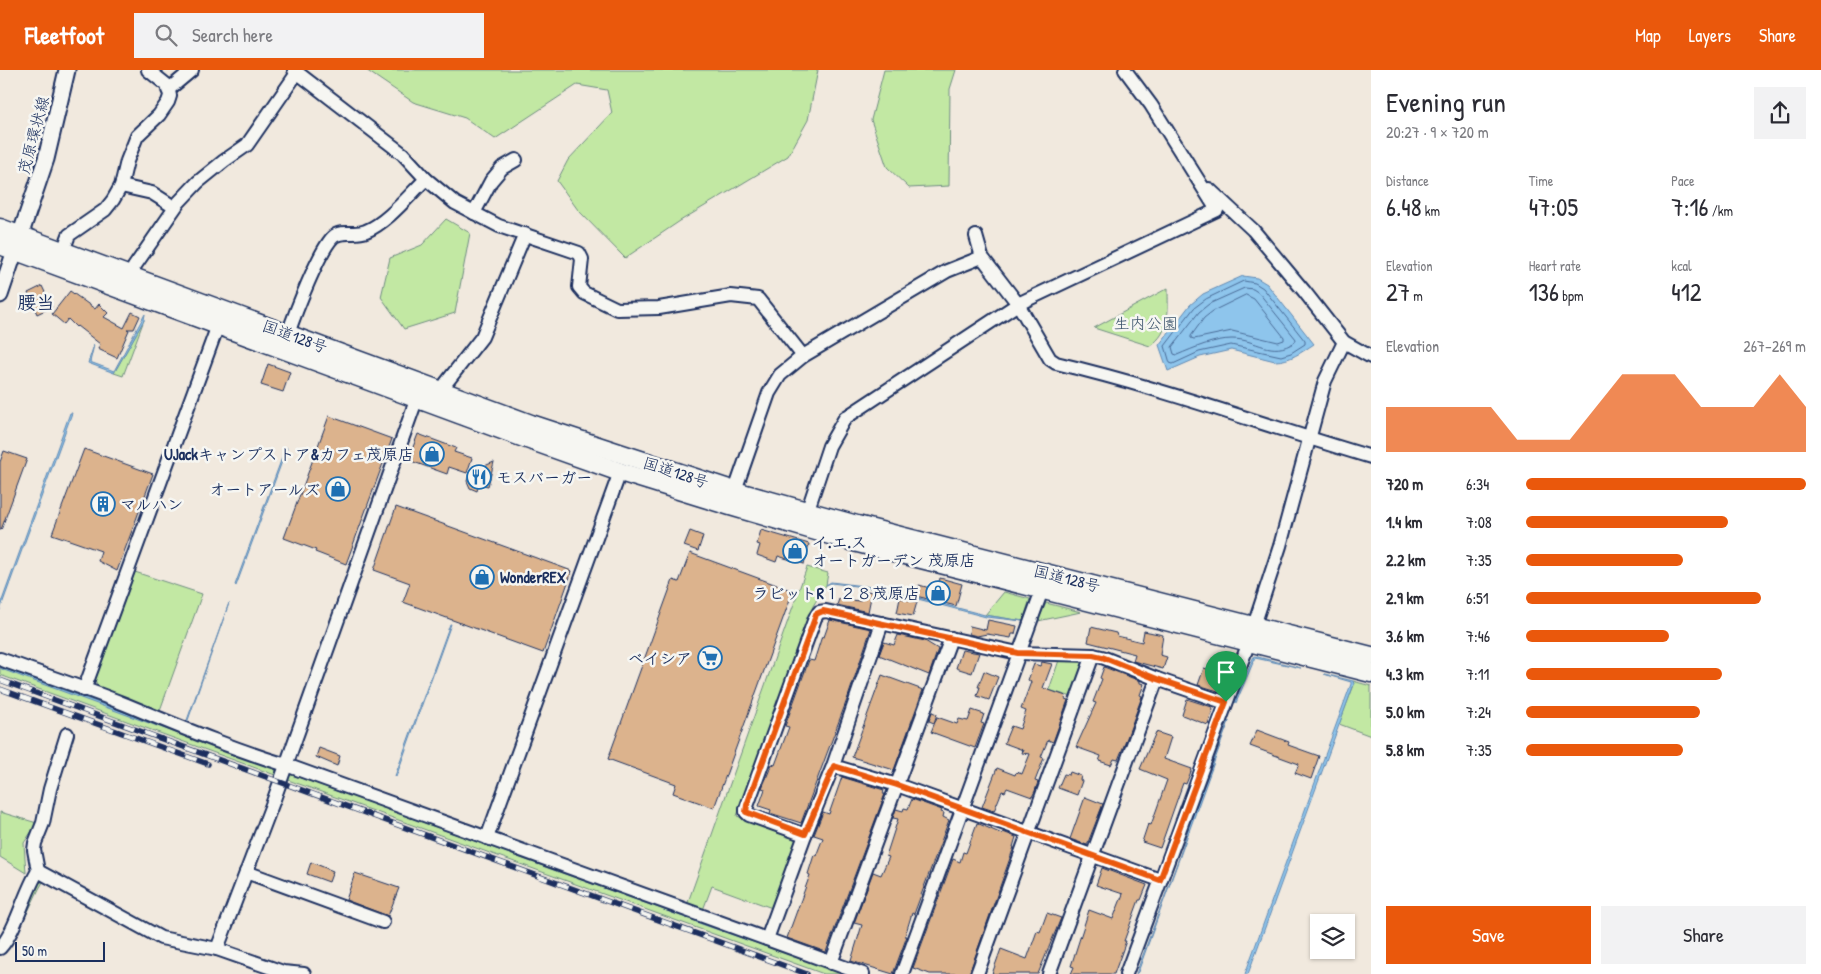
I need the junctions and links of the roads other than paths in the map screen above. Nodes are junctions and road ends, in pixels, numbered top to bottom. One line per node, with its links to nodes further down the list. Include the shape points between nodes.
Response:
1 (67, 70): 16 (main road, 茂原環状線, via 48,150)
2 (148, 70): 6 (street, via 168,86)
3 (192, 70): 6 (street)
4 (1125, 70): 8 (street)
5 (295, 72): 9 (street, via 403,154); 11 (street, via 247,145 198,182)
6 (168, 90): 10 (street, via 168,102 137,136)
7 (516, 160): 12 (street, via 502,168 491,181)
8 (1195, 176): 21 (street, via 1217,210); 24 (street, via 1253,230)
9 (426, 178): 12 (street, via 455,203); 23 (street, via 384,220 367,231 341,233 334,237 322,253)
10 (121, 186): 11 (street, via 152,193); 17 (street, via 105,210 69,235)
11 (174, 207): 19 (street)
12 (474, 213): 14 (street, via 499,226)
13 (0, 228): 16 (highway, 国道128号)
14 (526, 234): 25 (street, via 579,253 582,259 579,287 584,293 617,309 659,308 731,296 758,299); 28 (street, via 482,337 446,383)
15 (976, 236): 18 (street)
16 (12, 244): 17 (highway, 国道128号); 20 (main road, 茂原環状線); 22 (highway, 国道128号)
17 (63, 251): 19 (highway, 国道128号)
18 (982, 257): 21 (street); 25 (street, via 947,271)
19 (130, 276): 22 (highway, 国道128号)
20 (0, 294)
21 (1018, 304): 29 (street, via 1050,359 1056,363 1140,385); 33 (street, via 845,418 829,446)
22 (220, 318): 23 (highway, 国道128号); 27 (highway, 国道128号); 44 (street)
23 (288, 334): 27 (highway, 国道128号)
24 (1344, 342): 26 (street); 29 (street, via 1325,381)
25 (803, 356): 32 (street, via 780,375 769,393)
26 (1371, 357)
27 (420, 392): 28 (highway, 国道128号); 47 (street)
28 (439, 399): 31 (highway, 国道128号); 32 (highway, 国道128号, via 610,451)
29 (1309, 439): 30 (street); 36 (street)
30 (1371, 457)
31 (620, 472): 32 (highway, 国道128号); 53 (street)
32 (732, 499): 33 (highway, 国道128号); 34 (highway, 国道128号, via 854,542)
33 (807, 512): 34 (highway, 国道128号)
34 (1045, 581): 36 (highway, 国道128号); 38 (street)
35 (882, 623): 37 (street); 48 (street); 52 (street, via 823,611 816,614 804,646 746,812)
36 (1251, 634): 40 (highway, 国道128号); 42 (highway, 国道128号); 45 (street)
37 (951, 638): 38 (street); 49 (street)
38 (1018, 653): 39 (street); 50 (street)
39 (1093, 655): 43 (street); 51 (street)
40 (1371, 656)
41 (0, 659): 44 (street)
42 (1371, 673)
43 (1157, 679): 45 (street); 54 (street)
44 (84, 690): 47 (street)
45 (1226, 702): 57 (street)
46 (67, 734): 55 (street, via 35,843)
47 (286, 765): 53 (street); 56 (street)
48 (834, 766): 49 (street); 52 (street)
49 (897, 785): 50 (street); 63 (street)
50 (962, 808): 51 (street); 66 (street)
51 (1029, 833): 54 (street); 67 (street)
52 (805, 834): 60 (street)
53 (487, 838): 60 (street)
54 (1093, 857): 57 (street); 68 (street)
55 (38, 871): 59 (street); 62 (street, via 161,938)
56 (246, 872): 58 (street); 62 (street)
57 (1160, 880): 69 (street)
58 (383, 922)
59 (5, 929): 61 (street, via 5,942)
60 (766, 939): 63 (street)
61 (0, 948)
62 (217, 949): 64 (street, via 283,972)
63 (831, 963): 65 (street)
64 (304, 974)
65 (863, 974)
66 (902, 974)
67 (976, 974)
68 (1050, 974)
69 (1126, 974)

